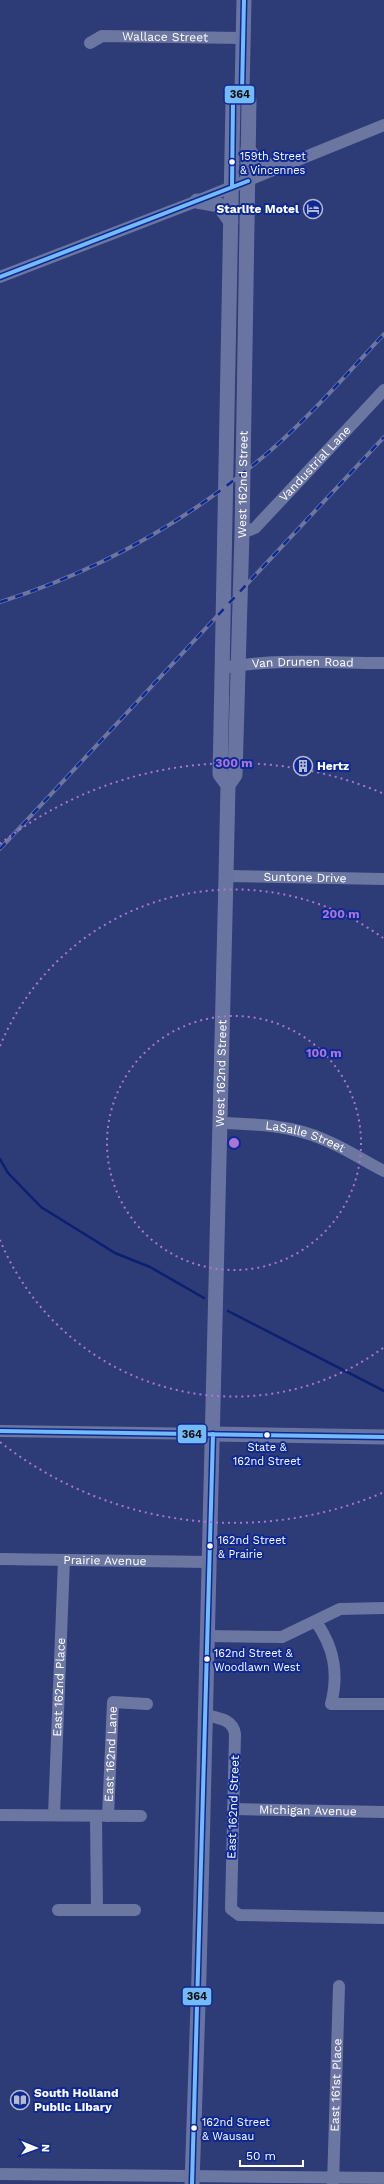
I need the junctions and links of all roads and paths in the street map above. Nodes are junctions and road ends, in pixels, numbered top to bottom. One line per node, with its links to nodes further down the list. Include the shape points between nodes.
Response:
1 (244, 0): 2 (main road)
2 (243, 38): 3 (street, Wallace Street, via 102,36); 4 (main road)
3 (90, 43)
4 (242, 92): 6 (main road, West 162nd Street, via 249,101); 9 (main road, West 162nd Street, via 233,101)
5 (384, 125): 7 (street)
6 (248, 149): 7 (main road, via 253,157 264,165); 8 (main road, West 162nd Street)
7 (285, 166): 8 (street)
8 (248, 181): 9 (street); 14 (main road, West 162nd Street)
9 (232, 187): 10 (street); 11 (main road, West 162nd Street)
10 (197, 201): 11 (main road, via 219,205); 12 (street)
11 (232, 222): 15 (main road, West 162nd Street)
12 (0, 277)
13 (384, 390): 14 (street, Vandustrial Lane, via 255,528)
14 (242, 533): 15 (main road); 17 (main road, West 162nd Street)
15 (224, 534): 18 (main road, West 162nd Street)
16 (384, 663): 17 (street, Van Drunen Road)
17 (239, 665): 18 (street, Van Drunen Road); 19 (main road, West 162nd Street, via 235,775)
18 (222, 668): 19 (main road, West 162nd Street, via 220,774)
19 (228, 785): 20 (main road, West 162nd Street)
20 (226, 876): 21 (street, Suntone Drive); 22 (main road, West 162nd Street)
21 (384, 879)
22 (220, 1123): 23 (street, LaSalle Street, via 258,1124 290,1129 324,1139); 25 (main road, West 162nd Street)
23 (384, 1171)
24 (0, 1431): 25 (street)
25 (213, 1434): 26 (main road); 29 (main road)
26 (384, 1437)
27 (0, 1559): 28 (street, Prairie Avenue)
28 (64, 1560): 29 (street, Prairie Avenue); 39 (street, East 162nd Place)
29 (209, 1562): 32 (main road)
30 (384, 1608): 31 (street, via 340,1609)
31 (316, 1622): 32 (street, via 282,1637); 34 (street, via 328,1639 332,1651 334,1693 331,1704)
32 (207, 1636): 35 (main road)
33 (147, 1704): 40 (street, East 162nd Lane, via 113,1702)
34 (384, 1704)
35 (205, 1715): 36 (street, East 162nd Street, via 228,1721 234,1727); 49 (main road)
36 (233, 1809): 37 (street, Michigan Avenue); 45 (street, East 162nd Street, via 231,1909 239,1915)
37 (384, 1812)
38 (0, 1814): 39 (street)
39 (54, 1815): 40 (street)
40 (102, 1816): 41 (street); 43 (street, East 162nd Lane)
41 (141, 1816)
42 (58, 1910): 43 (street)
43 (97, 1910): 44 (street)
44 (135, 1910)
45 (384, 1918)
46 (339, 1986): 50 (street, East 161st Place)
47 (0, 2174): 49 (street)
48 (384, 2178): 50 (street)
49 (192, 2180): 50 (street)
50 (333, 2181)

